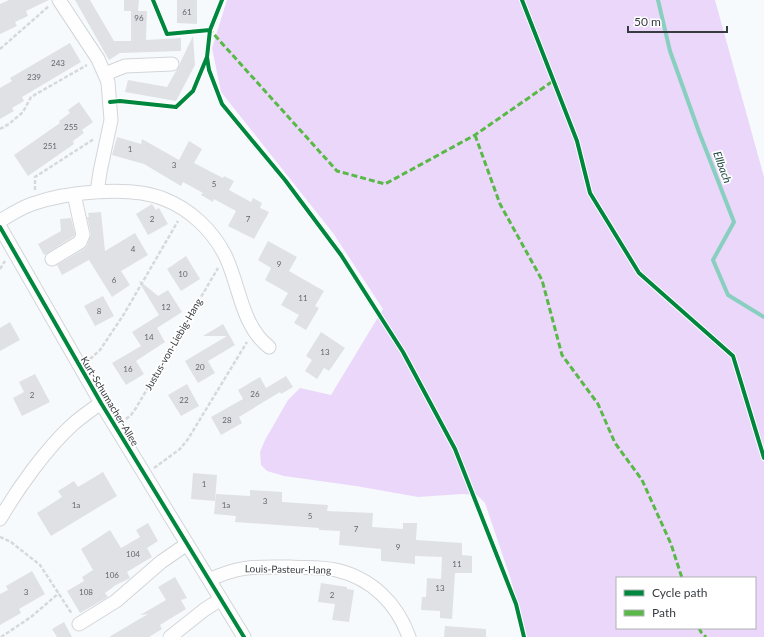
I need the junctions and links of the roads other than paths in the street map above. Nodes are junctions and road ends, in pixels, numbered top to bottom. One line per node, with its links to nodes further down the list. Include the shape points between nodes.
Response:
1 (55, 2): 3 (street, via 98,59)
2 (172, 64): 3 (street, via 125,66)
3 (105, 74): 4 (street, via 111,120)
4 (97, 192): 5 (street); 9 (street, via 126,191 164,198 185,209 199,221 225,256 247,318 260,340)
5 (74, 194): 6 (street, via 34,203); 8 (street, via 83,235 80,242)
6 (0, 220)
7 (0, 227): 10 (street, Kurt-Schumacher-Allee)
8 (52, 259)
9 (269, 347)
10 (101, 403): 11 (street, via 71,426 54,444); 12 (street, Kurt-Schumacher-Allee)
11 (0, 519)
12 (187, 544): 13 (street, Kurt-Schumacher-Allee); 15 (street, via 161,562 116,601)
13 (209, 580): 14 (street, Kurt-Schumacher-Allee); 18 (street, Louis-Pasteur-Hang, via 230,571 252,567 321,568 355,575 372,584 387,599 399,615)
14 (221, 599): 16 (street); 17 (street, Kurt-Schumacher-Allee)
15 (79, 624)
16 (170, 637)
17 (244, 637)
18 (409, 637)

